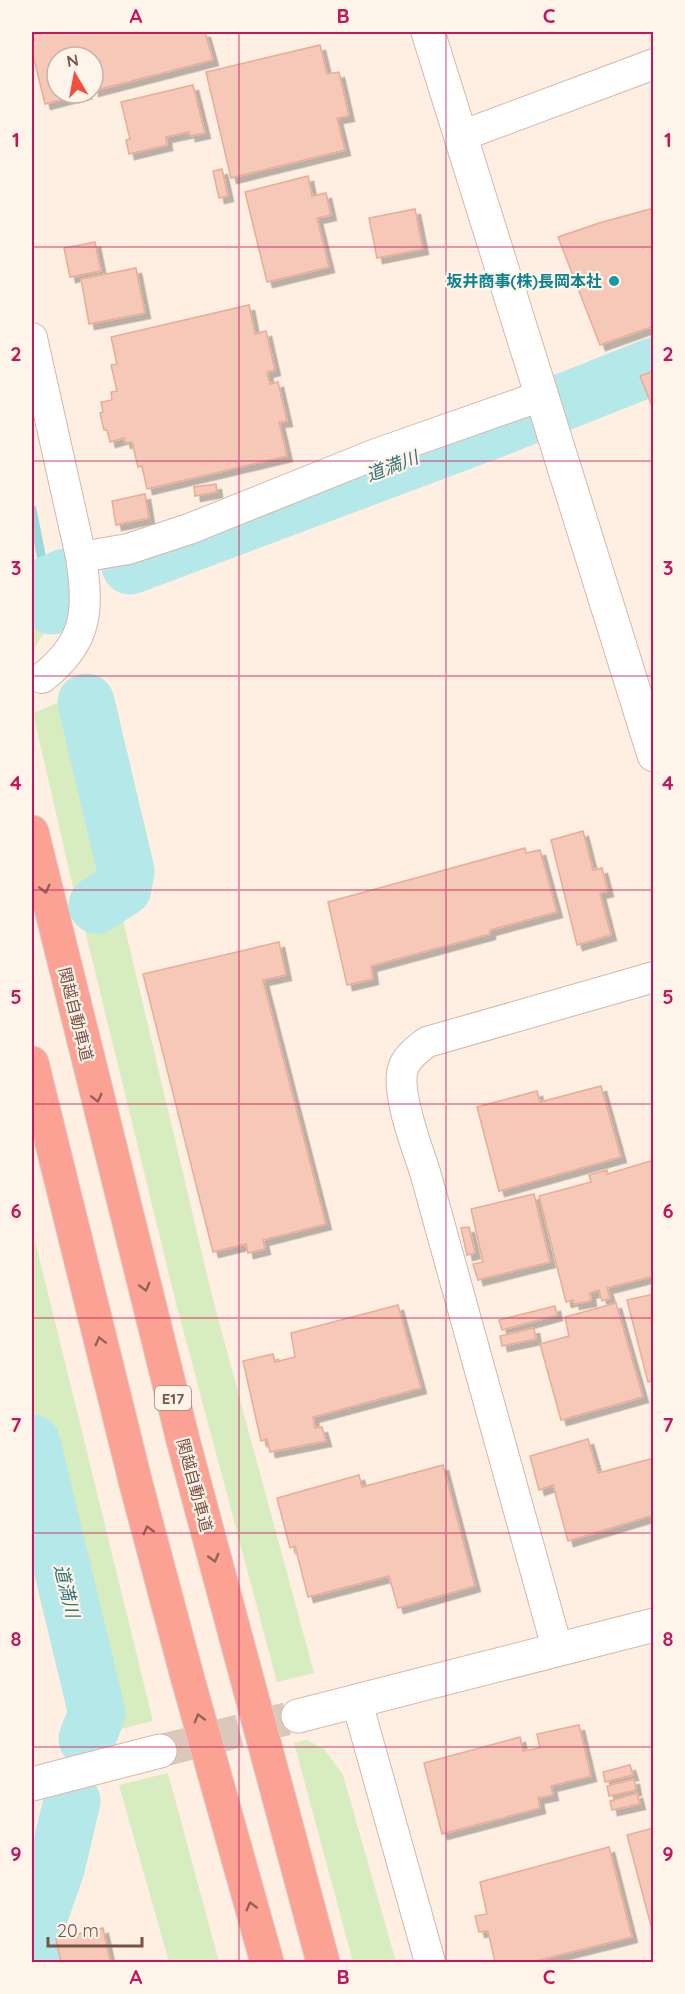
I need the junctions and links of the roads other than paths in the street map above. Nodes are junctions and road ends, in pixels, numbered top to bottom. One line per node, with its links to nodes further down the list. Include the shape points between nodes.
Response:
1 (428, 32): 3 (street)
2 (654, 64): 3 (street)
3 (461, 136): 5 (street)
4 (32, 338): 6 (street)
5 (541, 396): 6 (street, via 376,454 189,529 128,549); 8 (street)
6 (81, 557): 7 (street, via 86,607 75,644)
7 (42, 678)
8 (648, 717): 9 (street)
9 (654, 755)
10 (32, 832): 20 (highway, 関越自動車道 / E17, one-way to 20, via 184,1444)
11 (654, 977): 14 (street, via 427,1042 404,1065 401,1082)
12 (32, 1063): 19 (highway, one-way to 12, via 139,1495)
13 (654, 1625): 14 (street)
14 (557, 1648): 15 (street)
15 (357, 1702): 16 (street); 21 (street)
16 (298, 1716)
17 (160, 1751): 18 (street)
18 (32, 1784)
19 (267, 1962)
20 (323, 1962)
21 (430, 1962)

